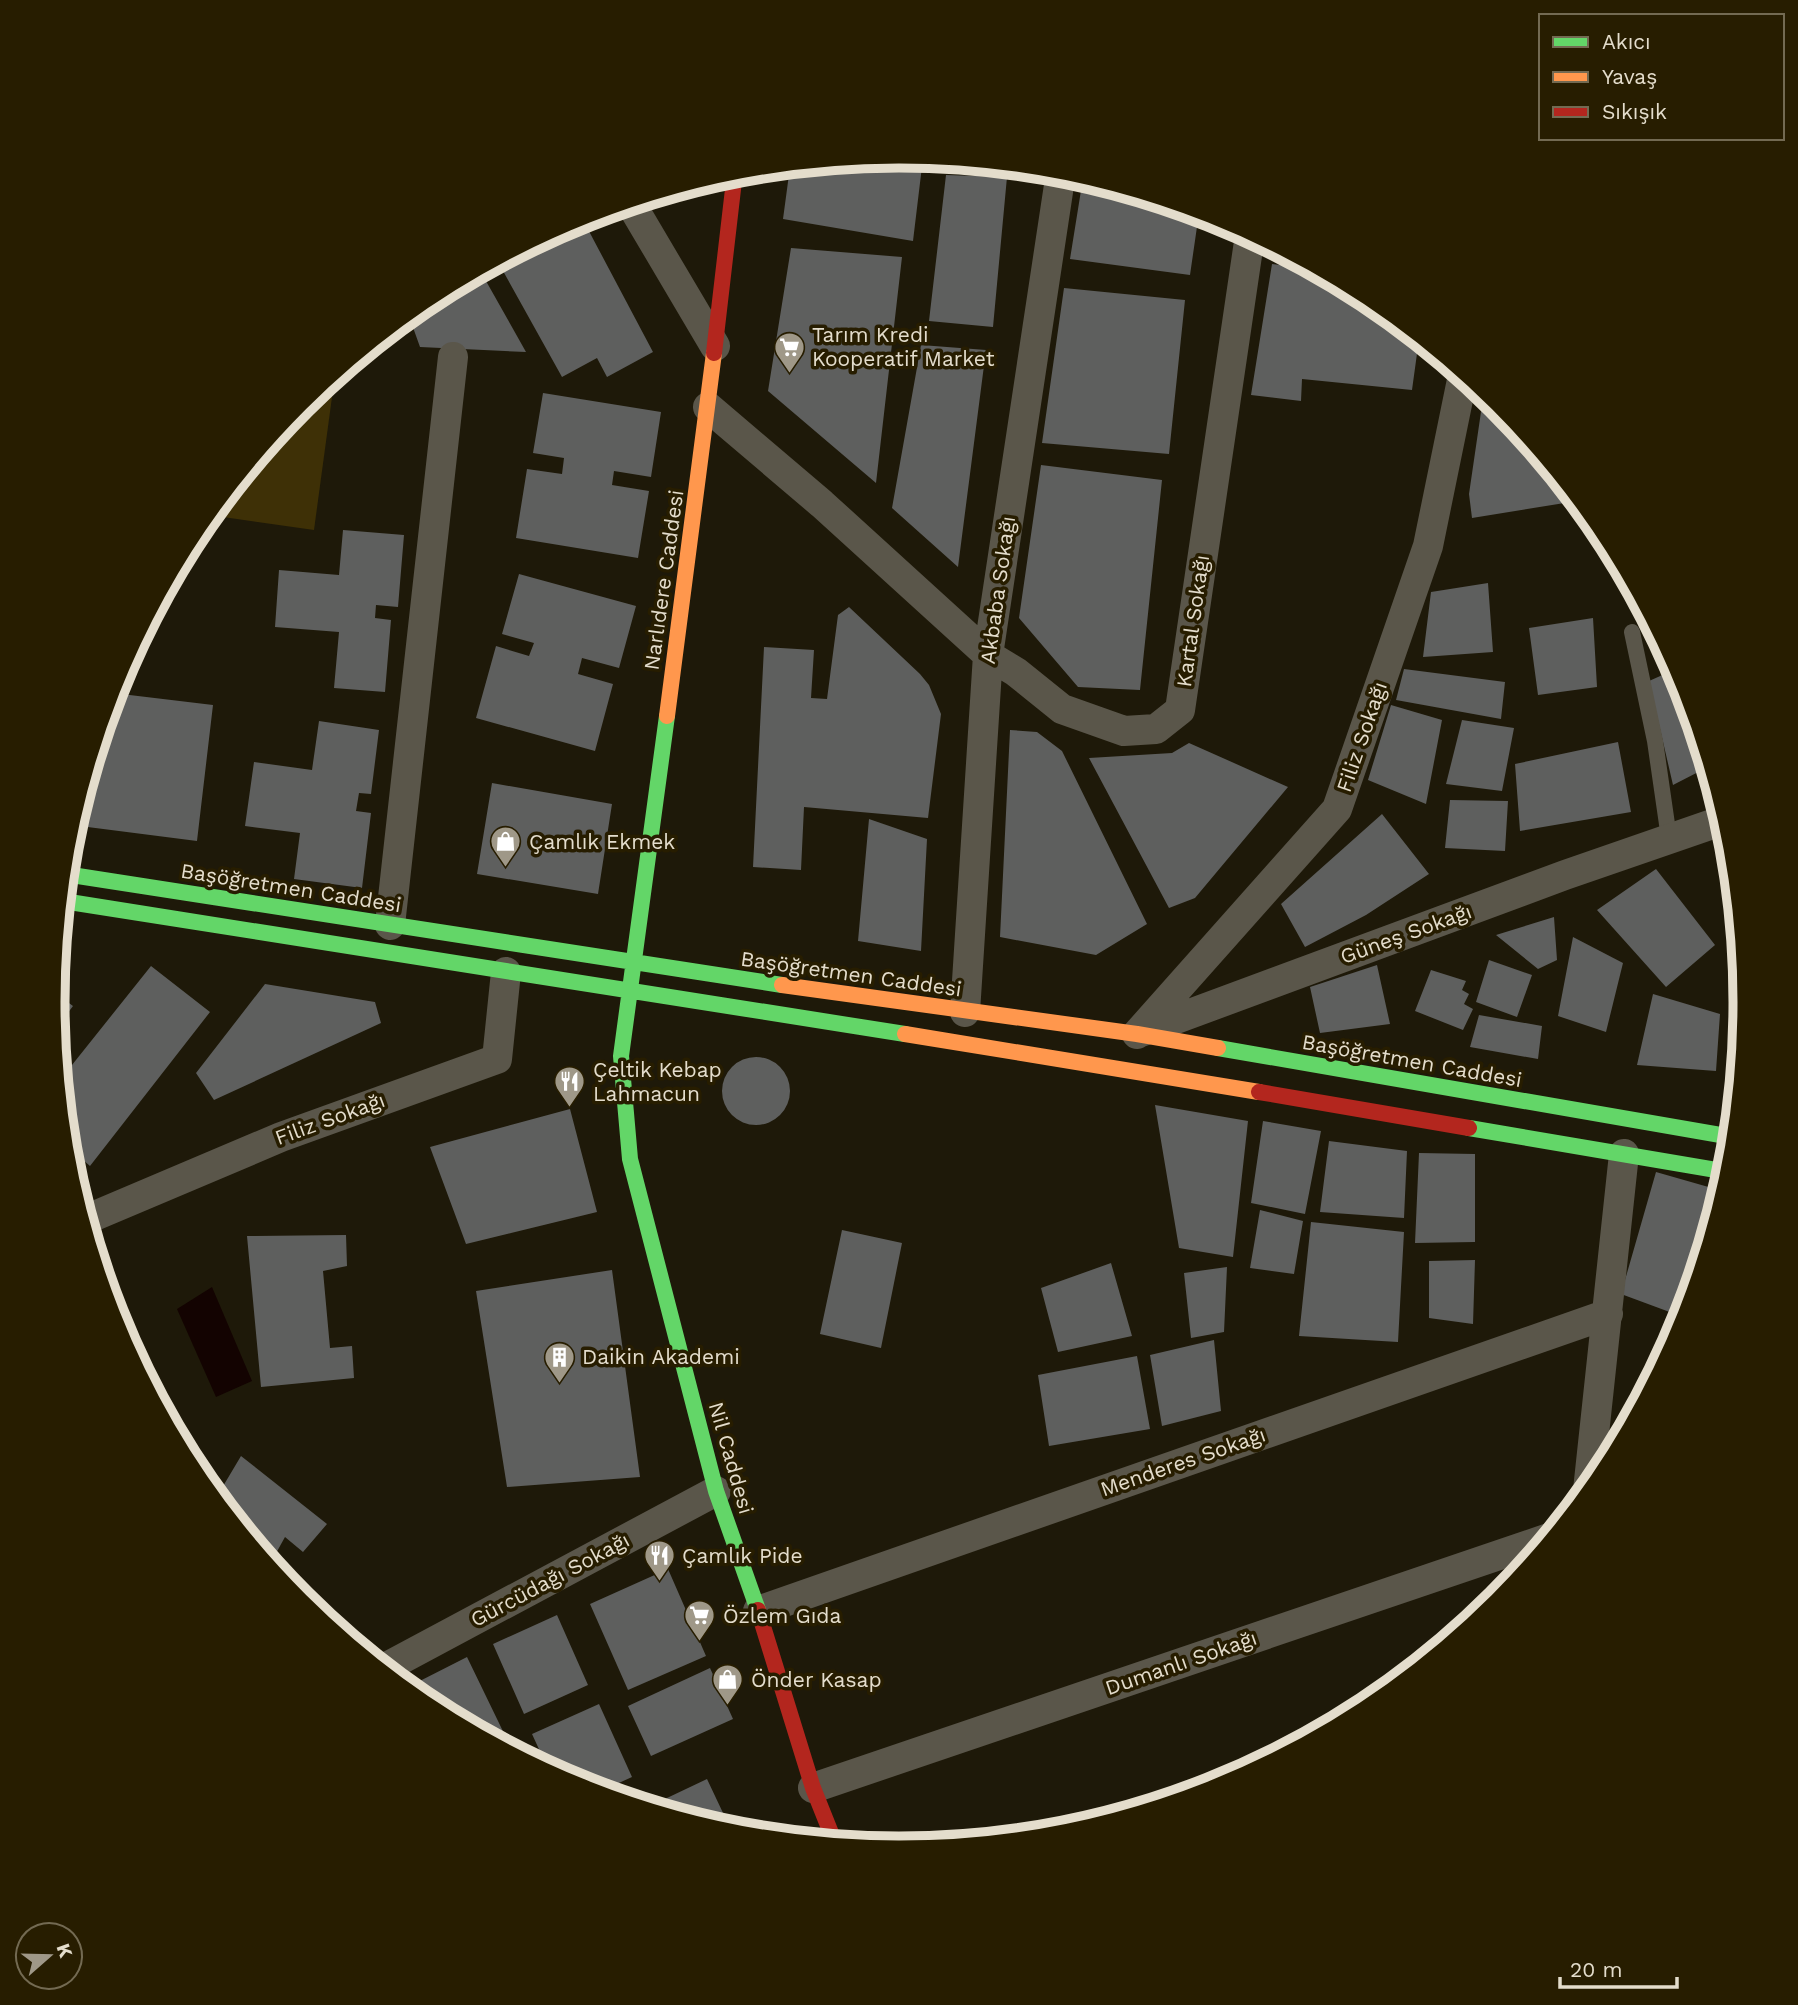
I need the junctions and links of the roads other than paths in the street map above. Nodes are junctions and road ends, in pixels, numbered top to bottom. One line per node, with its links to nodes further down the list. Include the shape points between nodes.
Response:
1 (1058, 183): 10 (street, Akbaba Sokağı)
2 (734, 185): 5 (main road, Narlıdere Caddesi)
3 (636, 212): 5 (street)
4 (1248, 245): 10 (street, Kartal Sokağı, via 1180,710 1156,729 1124,731 1062,709)
5 (715, 346): 8 (main road, Narlıdere Caddesi)
6 (453, 357): 15 (street)
7 (1461, 386): 20 (street, Filiz Sokağı, via 1428,546 1337,810)
8 (708, 407): 10 (street, Kartal Sokağı); 16 (main road, Narlıdere Caddesi)
9 (1632, 632): 12 (lane)
10 (988, 654): 19 (street, Akbaba Sokağı)
11 (1713, 824): 12 (street, Güneş Sokağı)
12 (1669, 838): 20 (street, Güneş Sokağı)
13 (75, 876): 15 (main road, Başöğretmen Caddesi)
14 (71, 902): 17 (main road, Başöğretmen Caddesi)
15 (390, 925): 16 (main road, Başöğretmen Caddesi)
16 (633, 964): 18 (main road, Narlıdere Caddesi); 19 (main road, Başöğretmen Caddesi)
17 (506, 972): 18 (main road, Başöğretmen Caddesi); 25 (street, Filiz Sokağı, via 497,1059 281,1137)
18 (629, 992): 21 (main road, Başöğretmen Caddesi); 28 (main road, Nil Caddesi, via 621,1056 630,1159)
19 (965, 1012): 20 (main road, Başöğretmen Caddesi)
20 (1137, 1034): 21 (street, Güneş Sokağı); 22 (main road, Başöğretmen Caddesi)
21 (1095, 1064): 22 (main road, Başöğretmen Caddesi)
22 (1627, 1137): 23 (main road, Başöğretmen Caddesi); 24 (main road, Başöğretmen Caddesi); 26 (street)
23 (1722, 1137)
24 (1716, 1168)
25 (93, 1217)
26 (1608, 1314): 27 (street); 30 (street, Menderes Sokağı)
27 (1590, 1470)
28 (716, 1492): 30 (main road, Nil Caddesi); 31 (street, Gürcüdağı Sokağı)
29 (1534, 1543): 32 (street, Dumanlı Sokağı)
30 (758, 1611): 32 (main road, Nil Caddesi)
31 (392, 1664)
32 (813, 1788): 33 (main road, Nil Caddesi)
33 (831, 1834)

